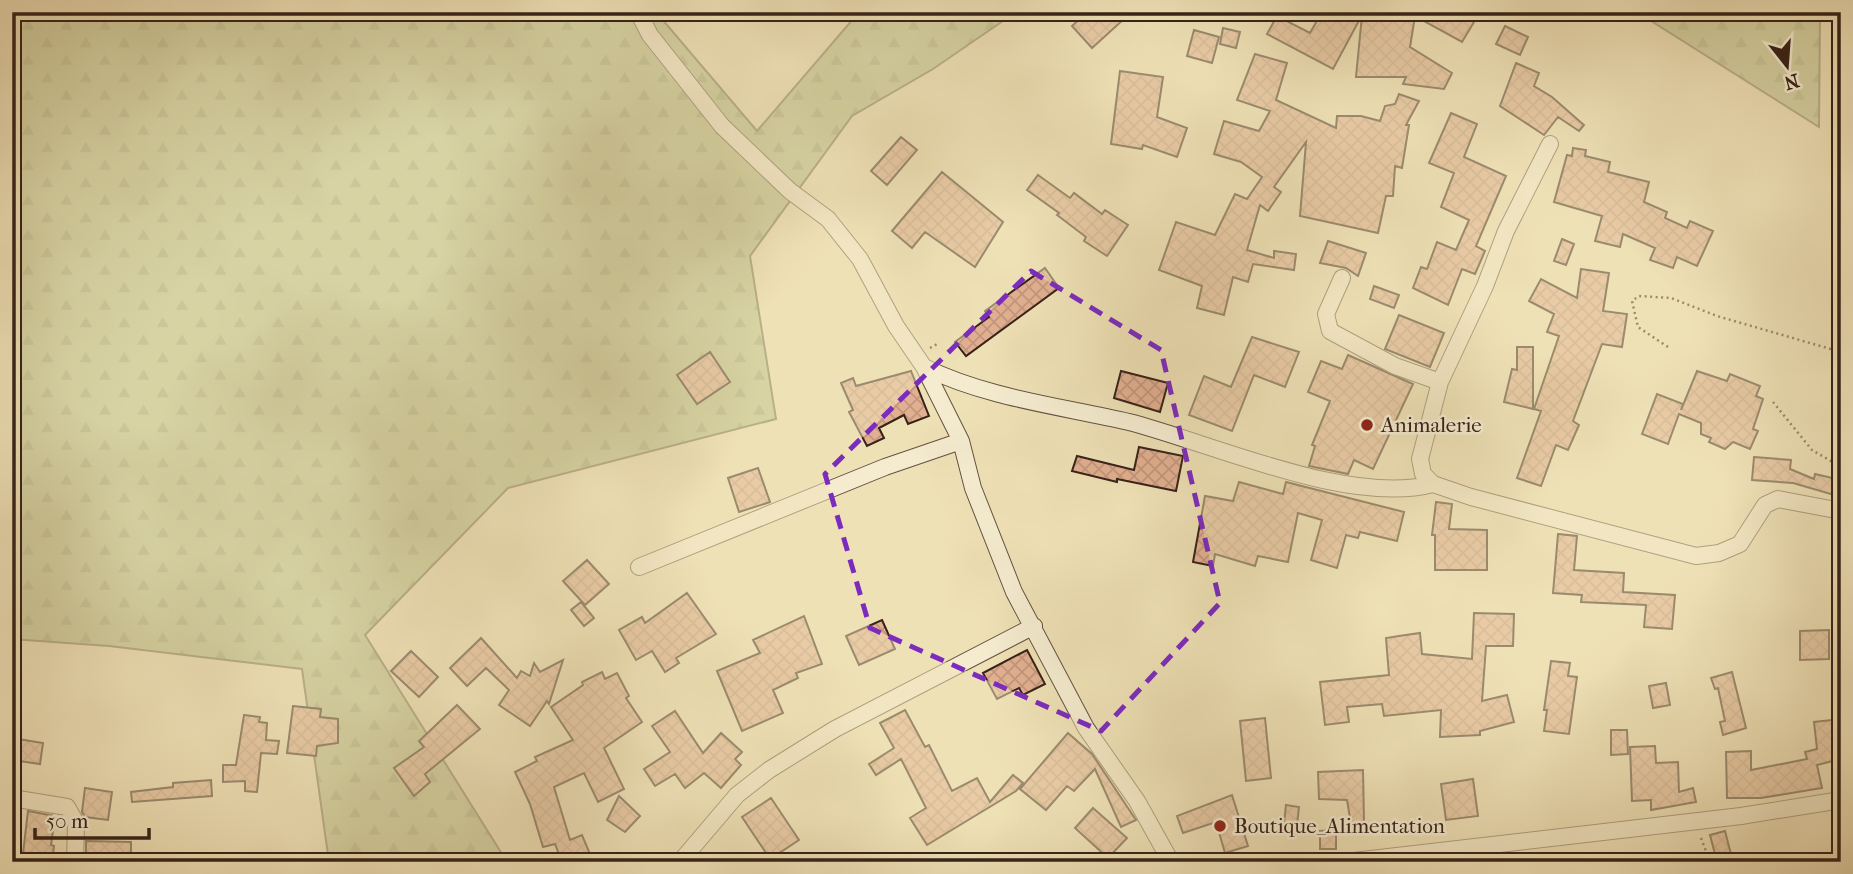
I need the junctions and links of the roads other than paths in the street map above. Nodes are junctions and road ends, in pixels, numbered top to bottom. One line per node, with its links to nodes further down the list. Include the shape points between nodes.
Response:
1 (638, 12): 4 (street, via 650,35 722,126 790,191 828,219 860,259)
2 (1550, 144): 5 (street)
3 (1342, 278): 5 (street, via 1325,314 1330,331 1395,366)
4 (924, 367): 6 (street); 7 (street, via 977,389 1131,423 1323,478 1380,491)
5 (1440, 382): 7 (street, via 1420,459 1423,474)
6 (961, 441): 9 (street); 10 (street, via 1014,593)
7 (1433, 484): 8 (street, via 1696,556 1740,544 1765,505 1778,499)
8 (1841, 510)
9 (639, 567)
10 (1034, 626): 14 (street, via 835,729 769,770 737,796); 15 (street, via 1086,728 1138,800)
11 (12, 798): 13 (street, via 67,807 76,823)
12 (1841, 800): 16 (street)
13 (75, 862)
14 (680, 862)
15 (1171, 862)
16 (1345, 862)

